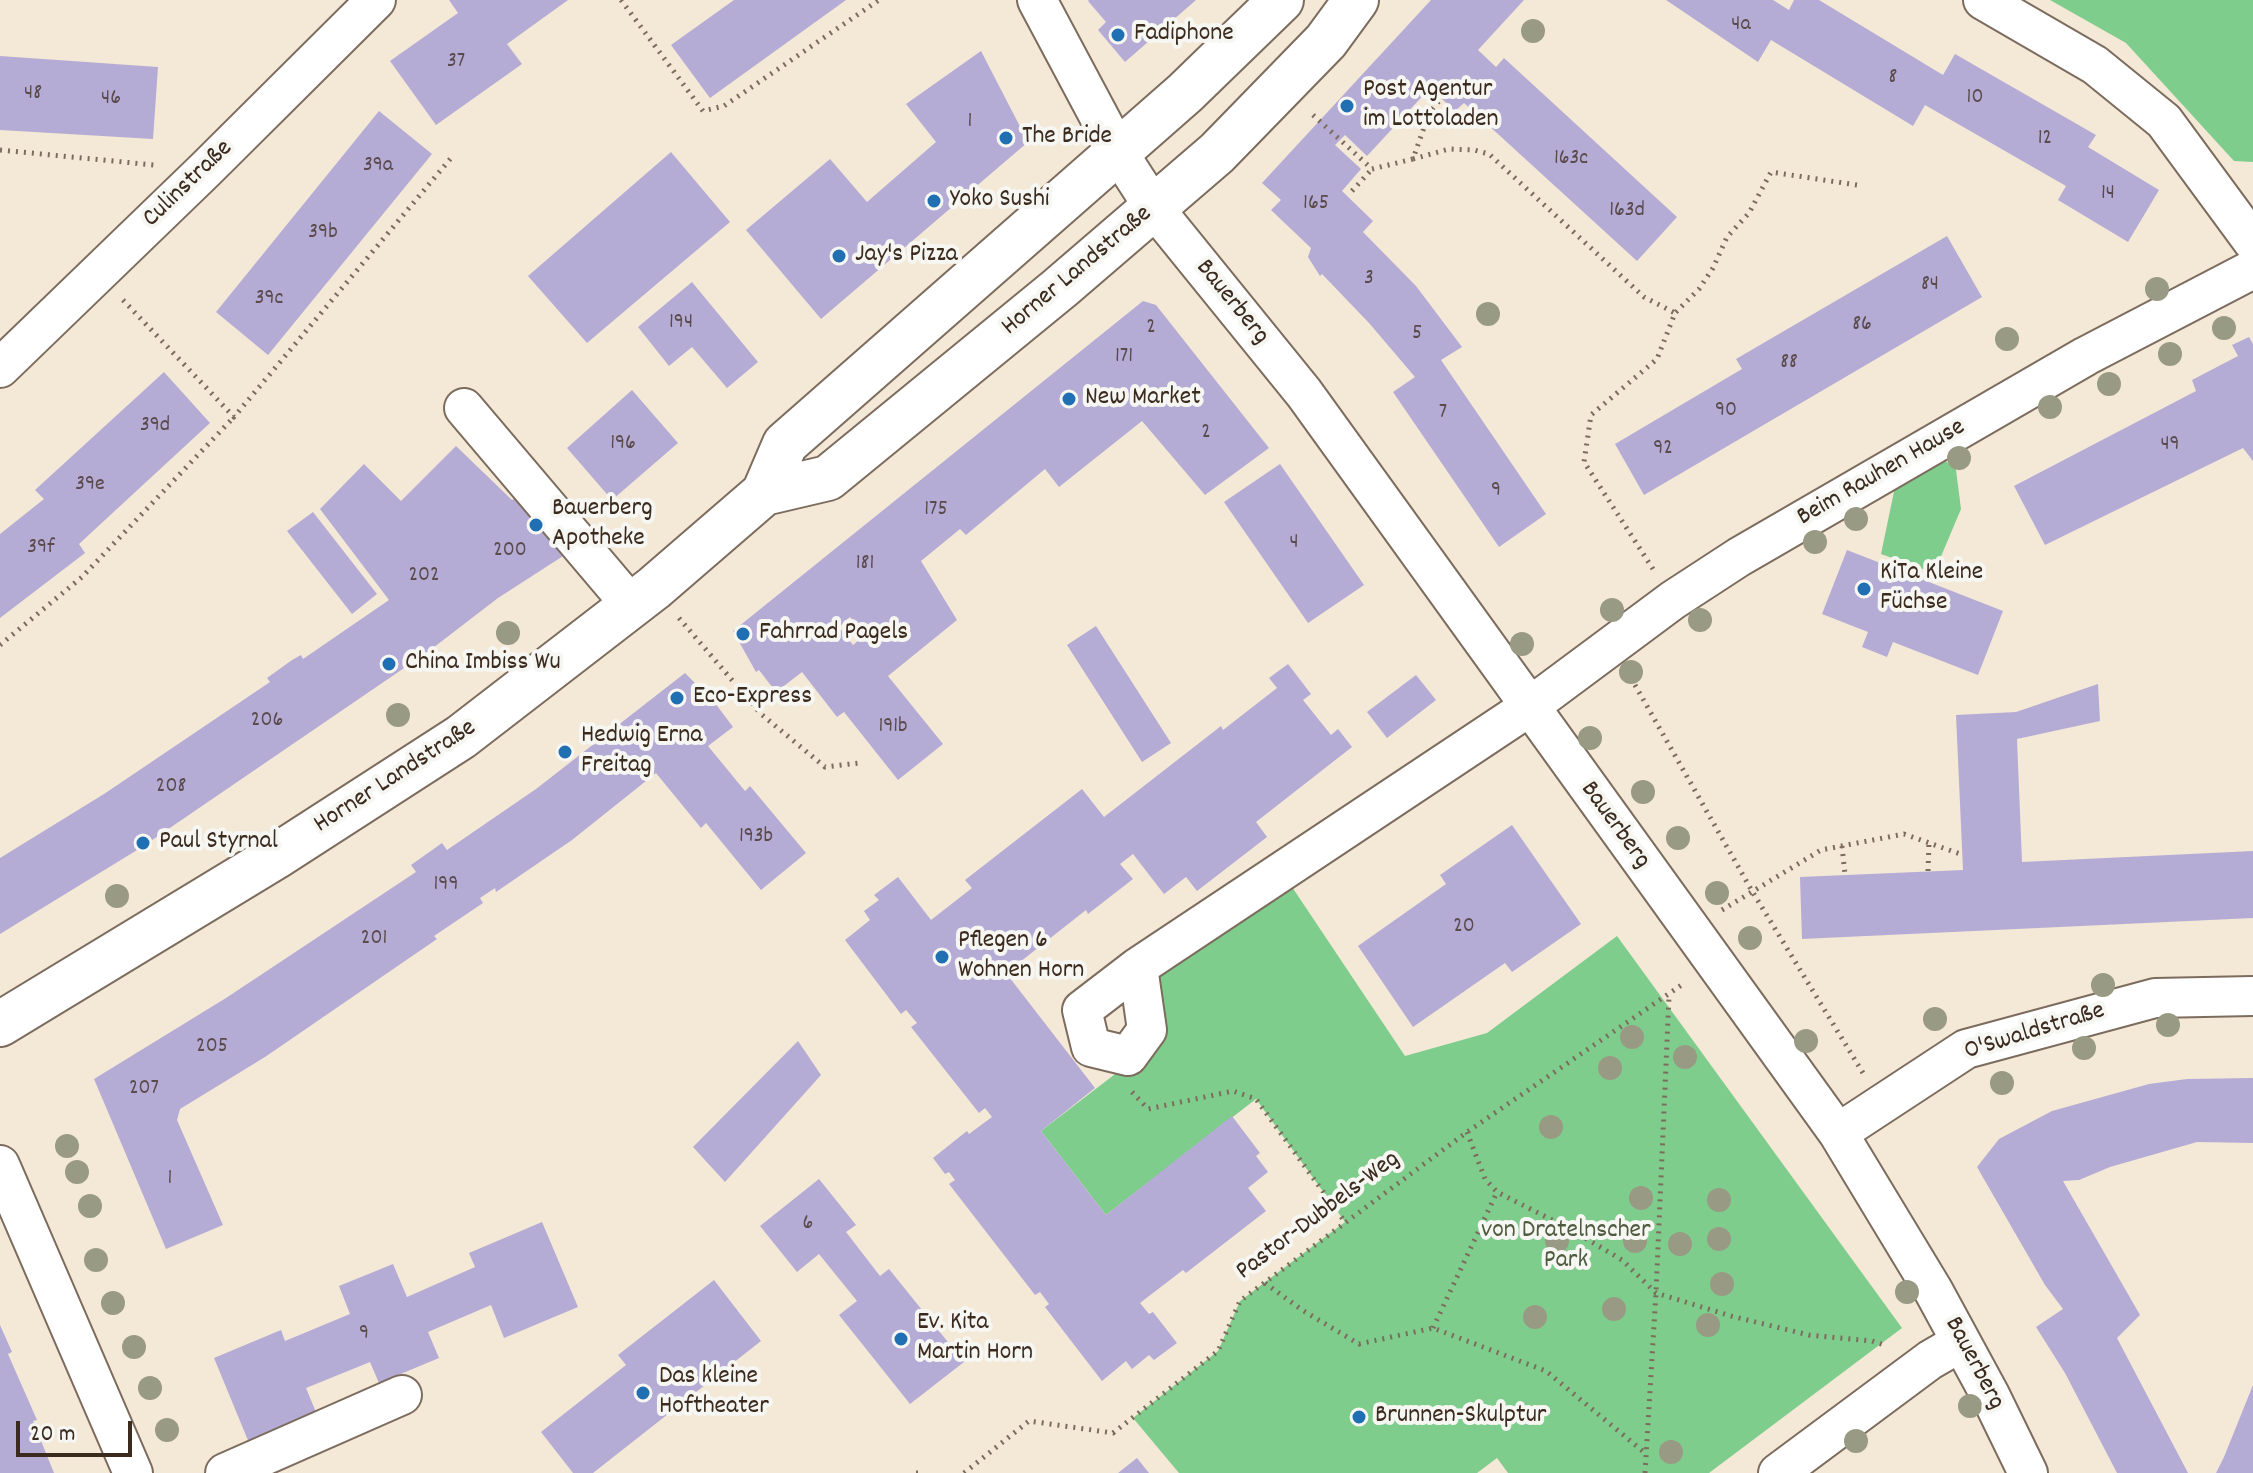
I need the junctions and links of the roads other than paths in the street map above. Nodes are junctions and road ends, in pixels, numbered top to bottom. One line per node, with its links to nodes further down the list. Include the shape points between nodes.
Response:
1 (376, 0): 10 (street, Culinstraße)
2 (1037, 0): 6 (street, Bauerberg)
3 (1281, 0): 6 (main road, Horner Landstraße)
4 (1356, 0): 7 (main road, Horner Landstraße, via 1283,86)
5 (1983, 0): 8 (street, via 2095,65 2164,121)
6 (1118, 152): 7 (street, Bauerberg); 12 (main road, Horner Landstraße, via 785,444)
7 (1154, 208): 12 (main road, Horner Landstraße, via 828,478); 14 (street, Bauerberg, via 1304,393)
8 (2253, 242)
9 (2253, 269): 14 (street, Beim Rauhen Hause, via 2073,364 1739,557)
10 (0, 368)
11 (464, 408): 13 (street)
12 (764, 493): 13 (main road, Horner Landstraße)
13 (631, 605): 17 (main road, Horner Landstraße, via 461,737)
14 (1529, 707): 15 (street, Beim Rauhen Hause); 18 (street, Bauerberg)
15 (1138, 967): 15 (street, Beim Rauhen Hause, via 1082,1010 1091,1047 1128,1056 1147,1030)
16 (2253, 996): 18 (street, O'Swaldstraße, via 2155,998 1966,1049)
17 (0, 1024)
18 (1838, 1133): 20 (street, Bauerberg, via 1933,1290)
19 (0, 1165): 22 (street)
20 (1945, 1351): 24 (street); 25 (street, Bauerberg)
21 (402, 1395): 23 (street)
22 (133, 1473)
23 (225, 1473)
24 (1778, 1473)
25 (2028, 1473)

